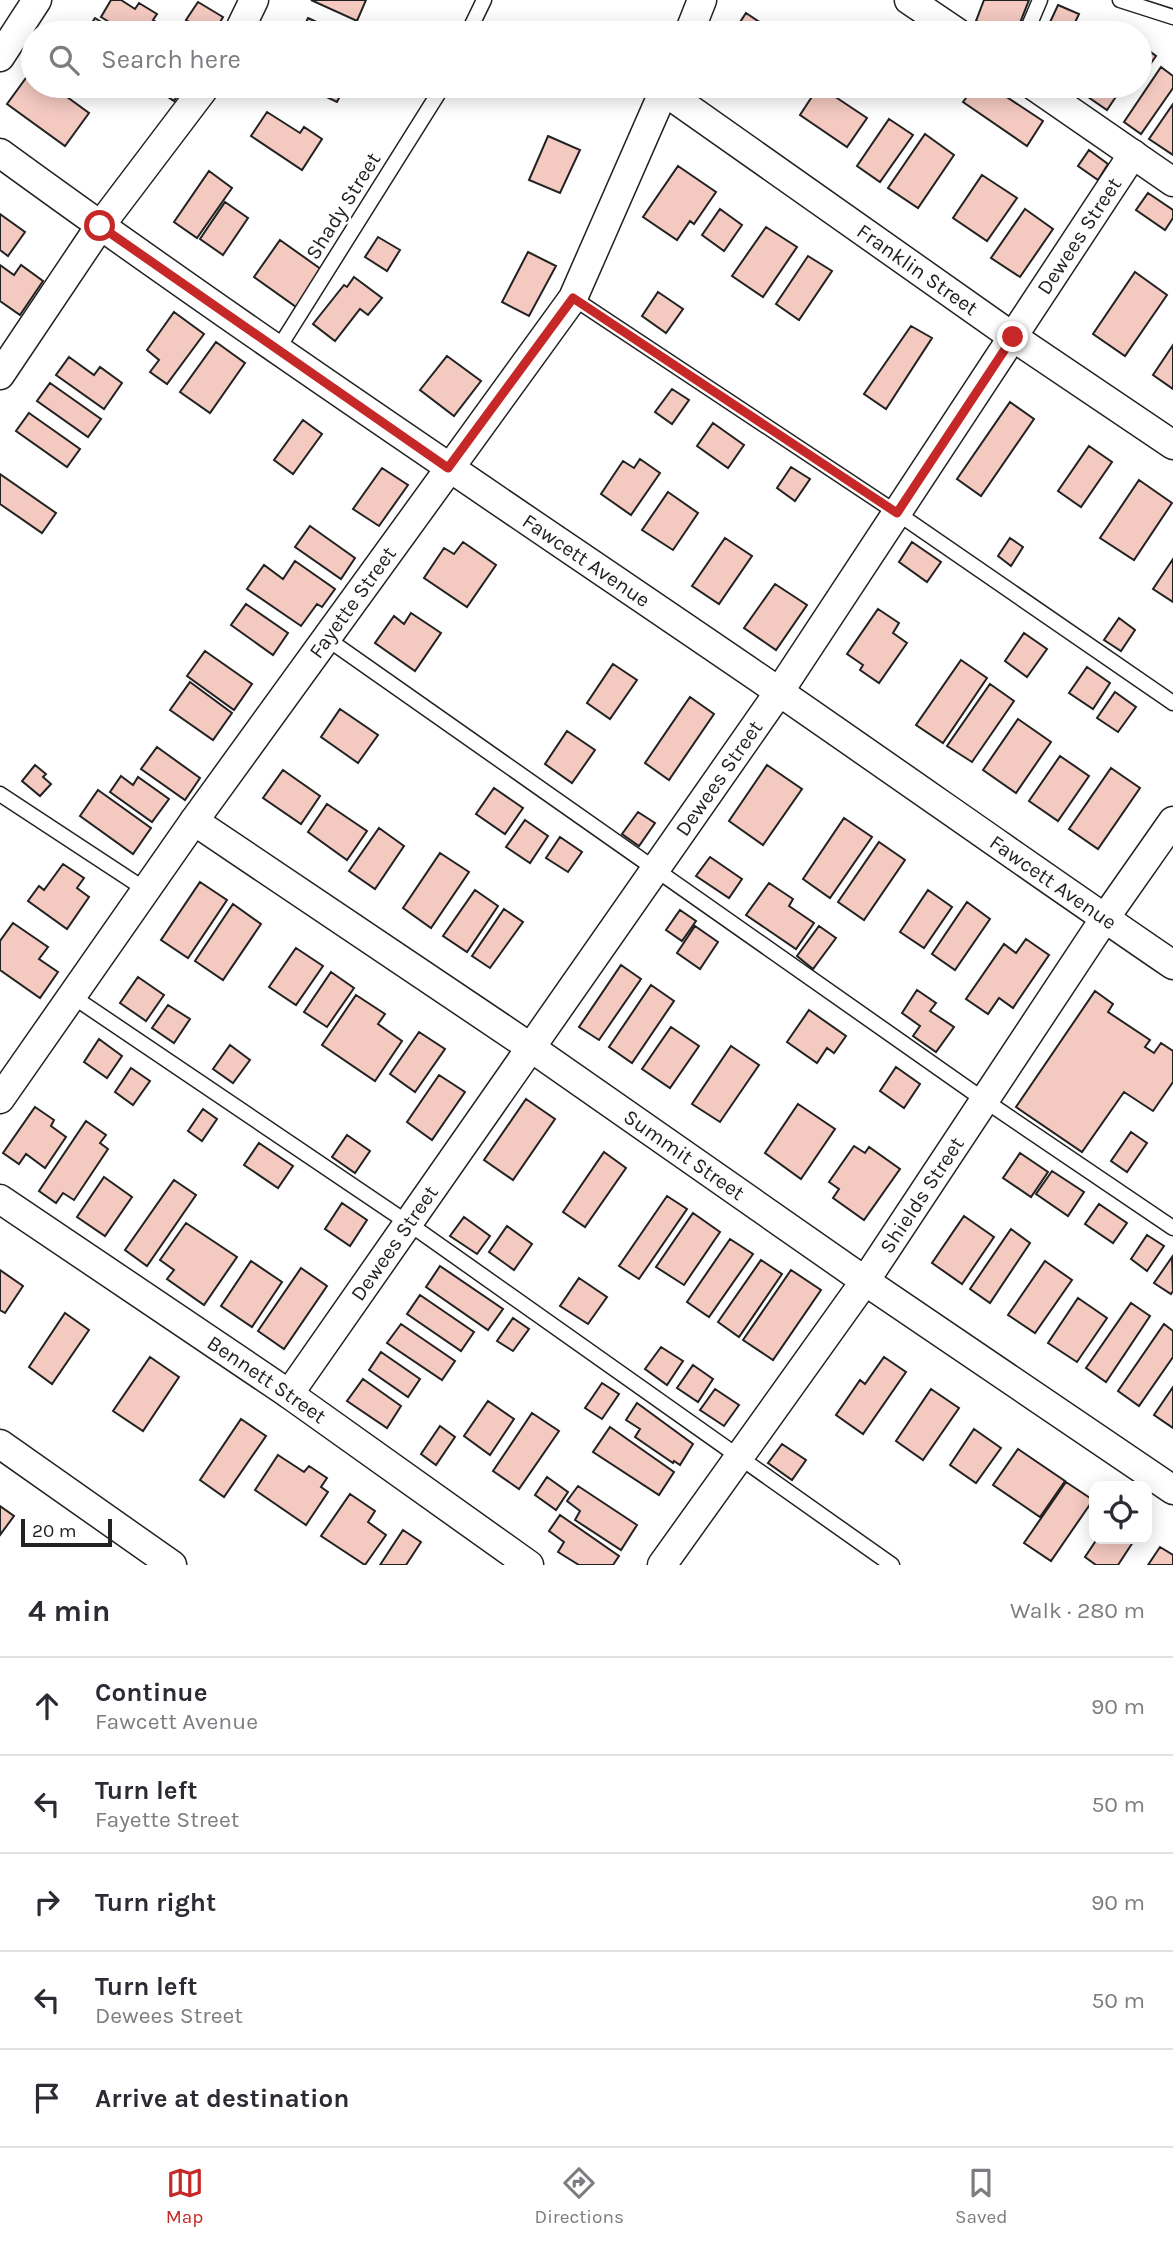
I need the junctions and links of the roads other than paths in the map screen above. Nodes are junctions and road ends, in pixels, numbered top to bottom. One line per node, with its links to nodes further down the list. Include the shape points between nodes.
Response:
1 (37, 0): 9 (street)
2 (254, 0): 10 (street)
3 (484, 0): 11 (lane)
4 (702, 0): 12 (street)
5 (909, 0): 13 (street)
6 (1040, 0): 14 (lane)
7 (1120, 0): 8 (lane)
8 (1173, 17)
9 (23, 21)
10 (244, 21)
11 (474, 21)
12 (693, 21)
13 (940, 21)
14 (1031, 21)
15 (21, 25): 16 (street)
16 (0, 57)
17 (197, 98): 25 (street)
18 (435, 98): 28 (lane, Shady Street)
19 (661, 98): 26 (street, Fayette Street)
20 (678, 98): 27 (street, Franklin Street)
21 (1051, 98): 23 (street)
22 (0, 153): 25 (street, Fawcett Avenue)
23 (1133, 154): 24 (street); 27 (street, Dewees Street)
24 (1173, 182)
25 (100, 226): 28 (street, Fawcett Avenue); 29 (street)
26 (573, 298): 31 (street, Fayette Street); 32 (lane)
27 (1013, 337): 30 (street, Franklin Street); 32 (street, Dewees Street)
28 (278, 349): 31 (street, Fawcett Avenue)
29 (0, 375)
30 (1173, 445)
31 (448, 468): 33 (street, Fayette Street); 34 (street, Fawcett Avenue)
32 (897, 513): 34 (street, Dewees Street); 35 (lane)
33 (326, 638): 37 (street, Fayette Street); 39 (lane)
34 (779, 692): 39 (street, Dewees Street); 41 (street, Fawcett Avenue)
35 (1173, 703)
36 (0, 794): 40 (lane)
37 (194, 821): 40 (street, Fayette Street); 44 (street, Summit Street)
38 (1173, 821): 41 (street, Shields Street)
39 (656, 868): 44 (street, Dewees Street); 46 (lane)
40 (146, 890): 43 (street, Fayette Street)
41 (1105, 918): 42 (street, Fawcett Avenue); 46 (street, Shields Street)
42 (1173, 965)
43 (72, 996): 45 (street, Fayette Street); 48 (lane)
44 (530, 1047): 48 (street, Dewees Street); 50 (street, Summit Street)
45 (0, 1098)
46 (984, 1100): 49 (lane); 50 (street, Shields Street)
47 (0, 1199): 51 (street, Bennett Street)
48 (408, 1223): 51 (street, Dewees Street); 53 (lane)
49 (1173, 1228)
50 (865, 1281): 53 (street, Shields Street); 54 (street, Summit Street)
51 (289, 1394): 56 (street, Bennett Street)
52 (0, 1444): 55 (street)
53 (738, 1458): 57 (street, Shields Street); 58 (lane)
54 (1173, 1490)
55 (172, 1565)
56 (529, 1565)
57 (662, 1565)
58 (892, 1565)

